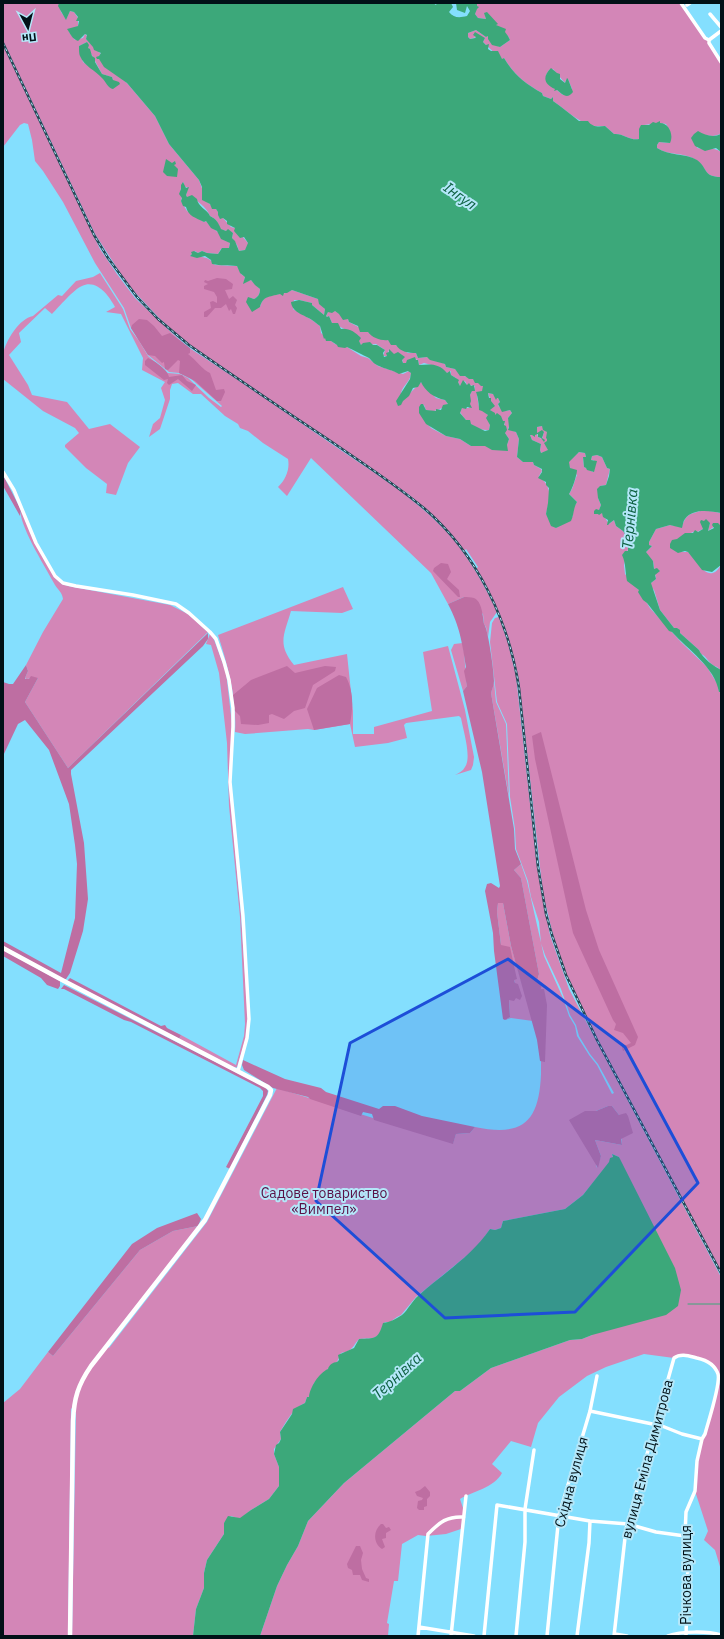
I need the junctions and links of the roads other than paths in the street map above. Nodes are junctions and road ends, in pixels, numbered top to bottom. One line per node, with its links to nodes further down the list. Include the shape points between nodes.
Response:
1 (681, 3): 5 (street, via 698,30)
2 (710, 14): 3 (street)
3 (721, 27)
4 (721, 31): 5 (street)
5 (708, 39): 6 (street)
6 (721, 62)
7 (3, 472): 9 (street, via 14,490 36,543 58,580 72,586 176,604 210,632 217,642 228,672 232,708 230,782 249,1019)
8 (3, 948): 9 (street)
9 (238, 1071): 28 (street, via 268,1087 271,1090 270,1096 205,1220 91,1366 77,1390 73,1421)
10 (678, 1355): 13 (street, вулиця Еміла Димитрова, via 674,1358); 14 (street, Річкова вулиця, via 708,1362 719,1376)
11 (597, 1376): 12 (street, Східна вулиця)
12 (590, 1411): 13 (street); 18 (street, Східна вулиця)
13 (656, 1425): 14 (street); 21 (street, вулиця Еміла Димитрова)
14 (702, 1439): 22 (street, Річкова вулиця, via 696,1465 695,1491 686,1512)
15 (534, 1450): 17 (street)
16 (466, 1496): 19 (street)
17 (525, 1509): 18 (street); 31 (street, via 498,1505); 32 (street, via 525,1542)
18 (559, 1515): 20 (street); 33 (street, Східна вулиця)
19 (464, 1517): 23 (street, via 447,1518 428,1534); 24 (street)
20 (590, 1521): 21 (street); 34 (street)
21 (628, 1524): 22 (street, via 656,1532); 25 (street, вулиця Еміла Димитрова)
22 (685, 1536): 26 (street, Річкова вулиця, via 688,1560)
23 (419, 1627): 24 (street); 29 (street)
24 (451, 1634): 30 (street)
25 (614, 1635): 35 (street)
26 (686, 1635): 27 (street); 36 (street, via 677,1633)
27 (721, 1635)
28 (70, 1636)
29 (418, 1636)
30 (474, 1636)
31 (484, 1636)
32 (516, 1636)
33 (547, 1636)
34 (577, 1636)
35 (627, 1636)
36 (668, 1636)

